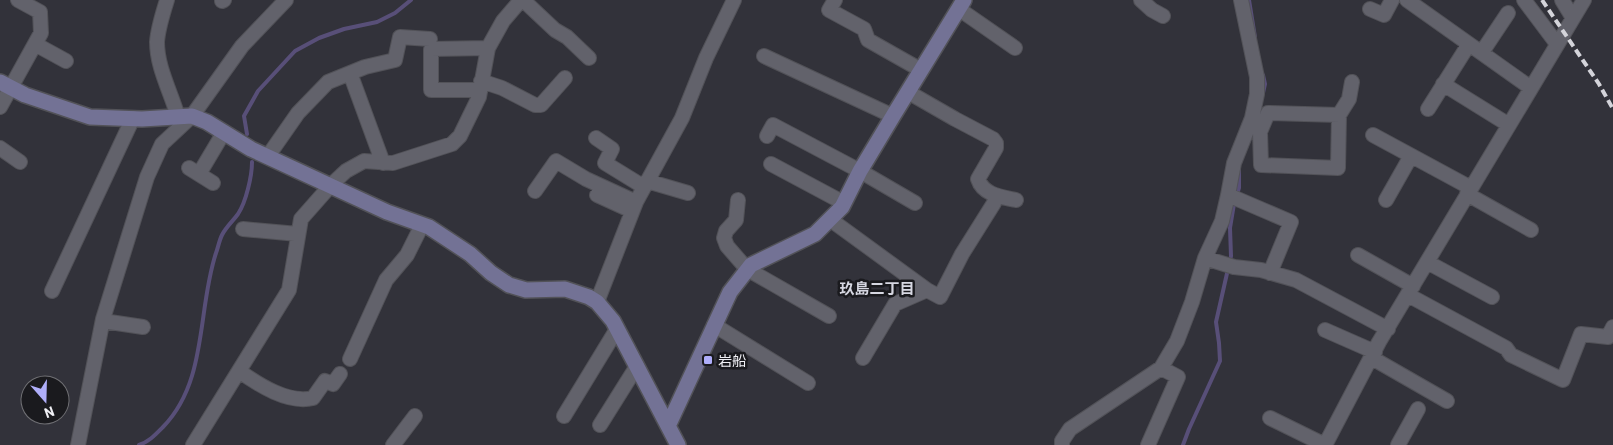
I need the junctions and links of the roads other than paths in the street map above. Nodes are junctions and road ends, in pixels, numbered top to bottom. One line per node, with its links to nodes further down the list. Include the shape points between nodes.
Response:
1 (18, 0): 21 (street, via 40,12 41,33)
2 (168, 0): 42 (street, via 157,40 158,52 166,85)
3 (522, 0): 24 (street, via 503,21); 28 (street)
4 (734, 0): 59 (street, via 682,118)
5 (835, 0): 30 (street, via 829,10 864,29 868,40)
6 (1141, 0): 18 (street)
7 (1241, 0): 46 (street, via 1257,77)
8 (1392, 0): 16 (street, via 1384,15)
9 (1407, 0): 15 (street)
10 (1524, 0): 23 (street)
11 (1562, 0): 19 (street)
12 (1584, 0): 19 (street)
13 (280, 2): 42 (street)
14 (961, 4): 25 (street); 30 (street)
15 (1423, 4): 22 (street)
16 (1370, 9)
17 (1508, 13): 26 (street)
18 (1163, 16)
19 (1573, 18): 23 (street)
20 (430, 39): 31 (street, via 400,37 395,60)
21 (35, 44): 29 (street); 35 (street)
22 (1468, 44): 26 (street); 34 (street)
23 (1557, 44): 37 (street)
24 (488, 48): 36 (street); 36 (street, via 431,49 431,90)
25 (1015, 48)
26 (1482, 52): 37 (street)
27 (764, 56): 43 (street)
28 (589, 58)
29 (66, 61)
30 (920, 70): 38 (street)
31 (350, 73): 52 (street, via 328,82 298,113); 55 (street)
32 (565, 78): 36 (street, via 541,105 502,88)
33 (1352, 82): 41 (street, via 1349,99)
34 (1443, 84): 40 (street); 45 (street)
35 (5, 85): 39 (street); 44 (street, via 90,117)
36 (480, 85): 55 (street, via 472,114 452,144 393,163)
37 (1531, 88): 45 (street)
38 (908, 92): 43 (street); 67 (street, via 993,139 996,148 978,179 988,191)
39 (0, 107)
40 (1428, 109)
41 (1338, 115): 46 (street, via 1268,113); 46 (street, via 1338,168 1261,165)
42 (185, 116): 44 (street); 47 (street, via 207,122); 89 (street, via 162,144 147,177)
43 (893, 116): 57 (street)
44 (133, 118): 85 (street)
45 (1509, 125): 62 (street)
46 (1252, 131): 65 (street, via 1234,162)
47 (224, 132): 52 (street); 58 (street, via 194,171)
48 (1374, 135): 53 (street)
49 (767, 136): 57 (street, via 773,125)
50 (596, 138): 59 (street, via 612,149 605,163)
51 (0, 148): 54 (street)
52 (268, 156): 60 (street)
53 (1411, 156): 62 (street); 68 (street)
54 (20, 162)
55 (383, 163): 60 (street, via 364,161)
56 (770, 164): 70 (street)
57 (860, 171): 70 (street); 71 (street)
58 (213, 183)
59 (646, 184): 63 (street); 72 (street)
60 (331, 185): 74 (street, via 387,212); 77 (street, via 301,219)
61 (534, 191): 72 (street, via 556,161)
62 (1469, 191): 76 (street); 80 (street)
63 (688, 193)
64 (597, 195): 72 (street)
65 (1235, 198): 79 (street); 82 (street, via 1291,222)
66 (738, 200): 81 (street, via 736,220 724,238)
67 (1016, 200)
68 (1386, 200)
69 (994, 203): 83 (street, via 940,297)
70 (844, 204): 73 (street)
71 (915, 204)
72 (634, 206): 87 (street)
73 (831, 220): 81 (street, via 815,234 758,260); 83 (street)
74 (422, 224): 87 (street, via 449,239 509,285 526,290 565,289); 98 (street, via 407,255 386,280)
75 (244, 229): 77 (street)
76 (1531, 230)
77 (298, 234): 101 (street, via 289,290)
78 (1358, 255): 84 (street)
79 (1206, 258): 82 (street); 100 (street, via 1192,302)
80 (1427, 262): 84 (street); 86 (street)
81 (747, 269): 88 (street); 90 (street, via 730,292)
82 (1270, 273): 94 (street, via 1296,280)
83 (927, 290): 97 (street, via 895,304)
84 (1411, 290): 92 (street, via 1506,348 1511,355 1563,380 1581,334 1608,337); 94 (street)
85 (52, 291)
86 (1492, 297)
87 (597, 302): 93 (street)
88 (829, 316)
89 (102, 321): 91 (street); 111 (street)
90 (714, 325): 103 (street); 110 (street)
91 (143, 327)
92 (1613, 327)
93 (617, 328): 99 (street); 107 (street)
94 (1388, 328): 96 (street)
95 (1325, 330): 96 (street)
96 (1373, 355): 104 (street); 116 (street)
97 (863, 358)
98 (350, 359)
99 (636, 366): 109 (street); 110 (street)
100 (1161, 368): 114 (street, via 1070,429); 115 (street, via 1178,377)
101 (239, 370): 102 (street, via 264,388 303,400 313,398 325,381 333,384); 112 (street)
102 (340, 374)
103 (808, 383)
104 (1447, 401)
105 (1418, 409): 117 (street)
106 (415, 416): 113 (street)
107 (564, 416)
108 (1270, 418): 116 (street)
109 (600, 425)
110 (671, 438)
111 (78, 445)
112 (194, 445)
113 (393, 445)
114 (1062, 445)
115 (1148, 445)
116 (1325, 445)
117 (1398, 445)

